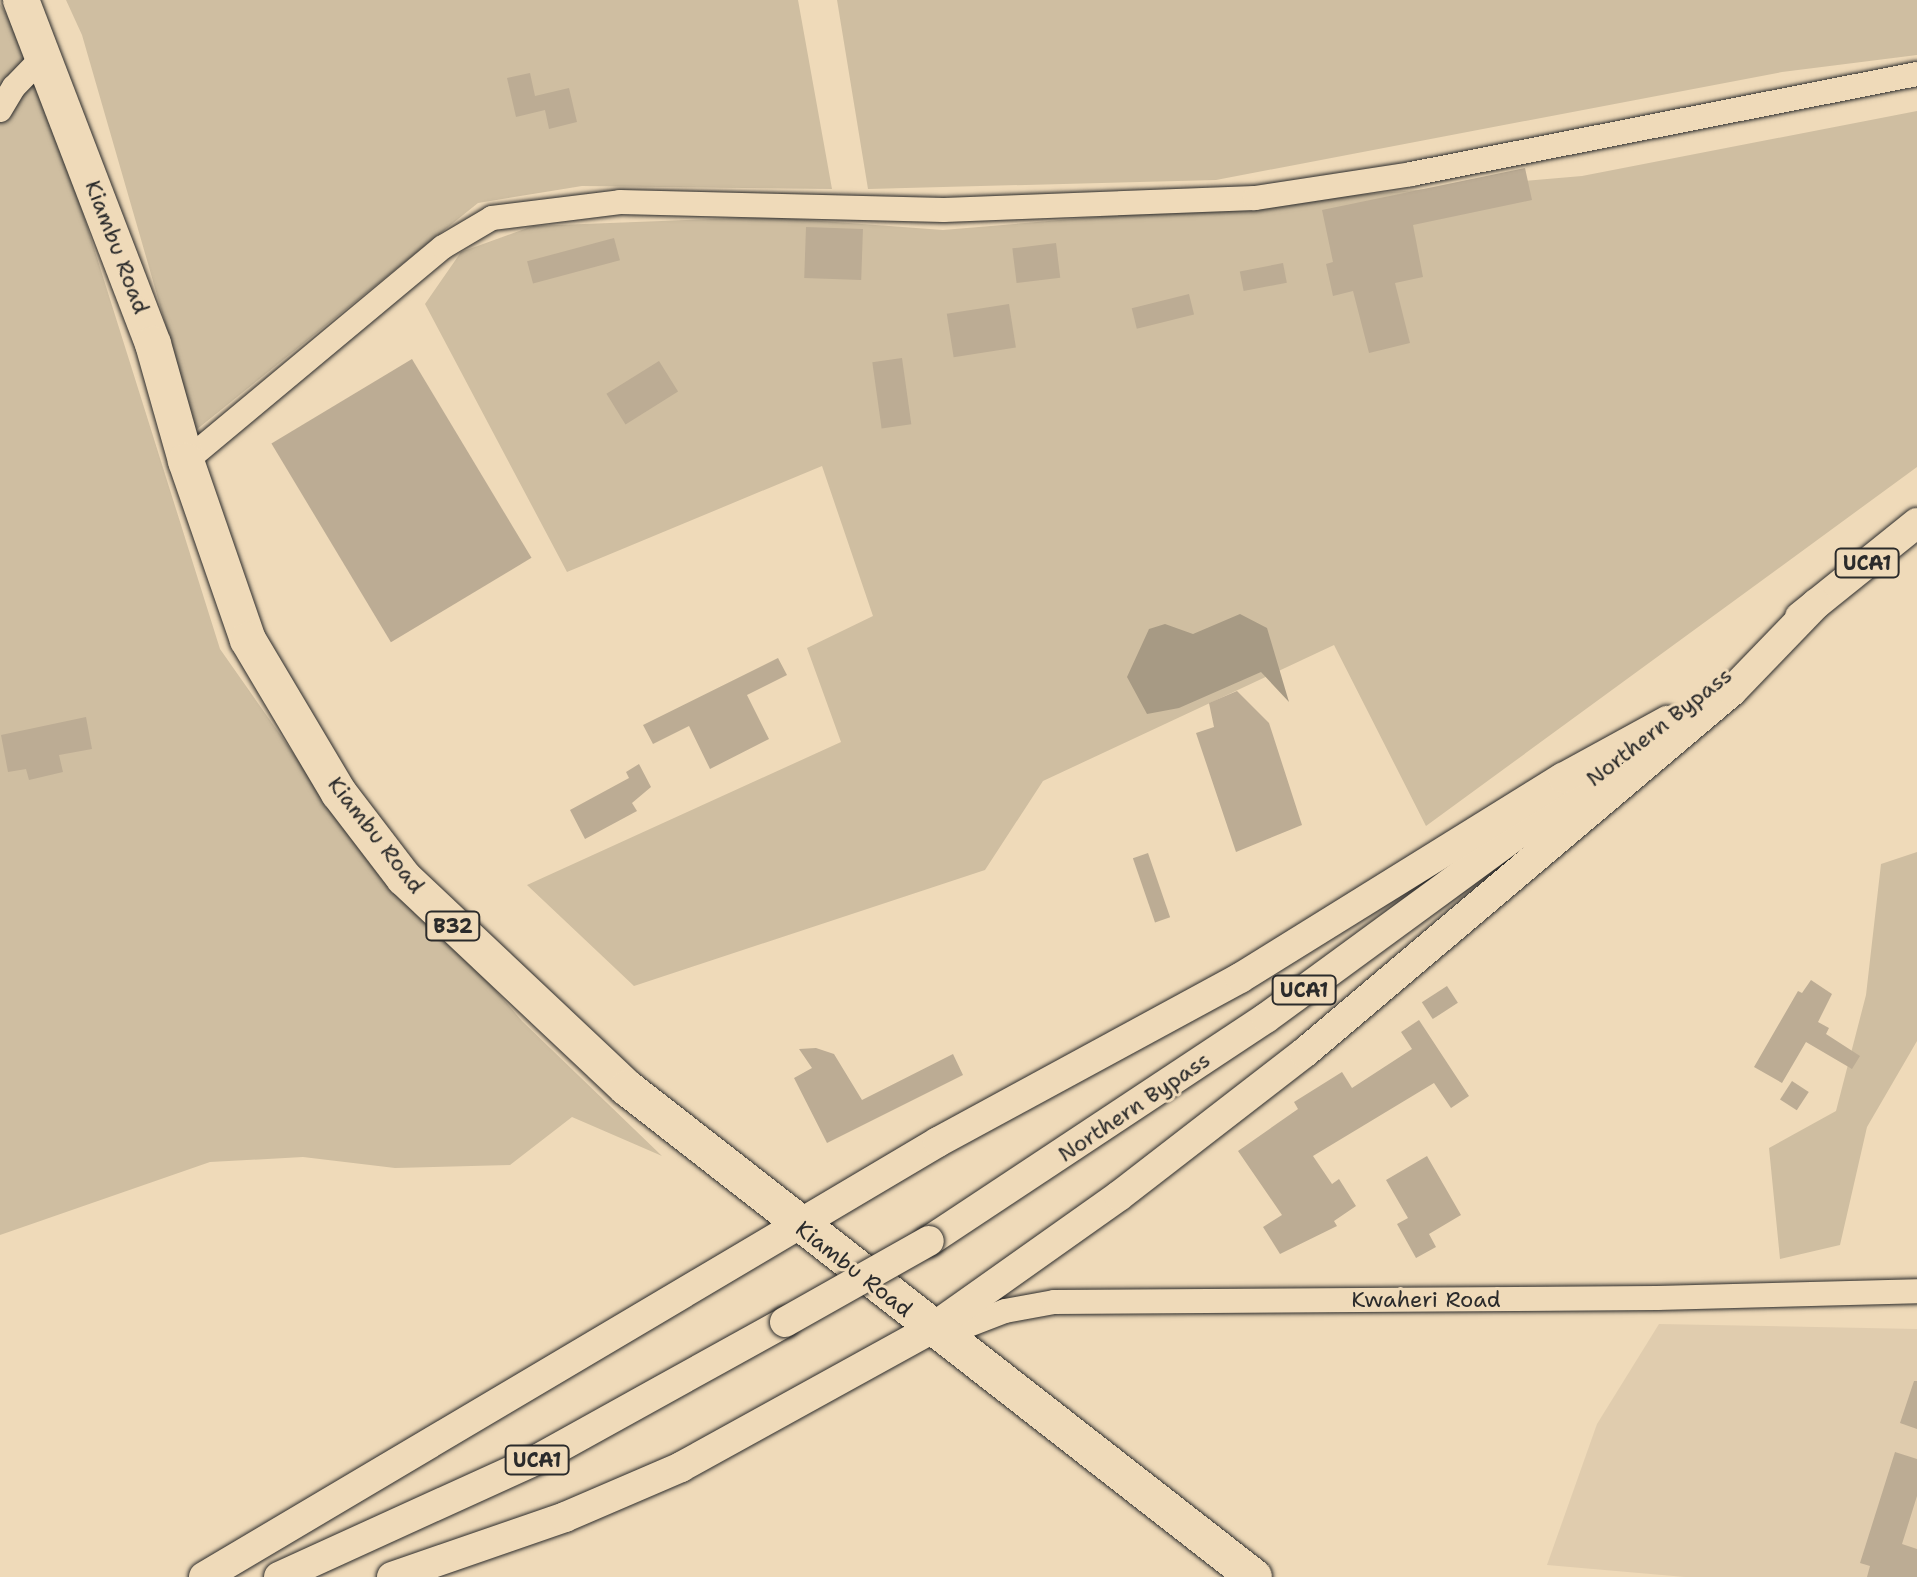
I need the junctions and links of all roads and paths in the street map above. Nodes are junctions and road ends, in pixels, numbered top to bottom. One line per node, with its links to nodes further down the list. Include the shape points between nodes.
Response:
1 (21, 0): 2 (highway, Kiambu Road / B32)
2 (44, 56): 4 (street); 5 (highway, Kiambu Road / B32, via 153,344)
3 (1917, 74): 5 (street, via 1411,174 1255,198 944,210 620,202 492,218 443,247)
4 (0, 110)
5 (186, 461): 9 (highway, Kiambu Road / B32, via 248,640 339,793 404,878 627,1088)
6 (1917, 523): 7 (main road, Northern Bypass / UCA1)
7 (1816, 604): 8 (main road, Northern Bypass / UCA1); 11 (main road, via 1721,701 1304,1053)
8 (1667, 721): 9 (main road, via 1563,778 1215,992 938,1142); 13 (main road, Northern Bypass / UCA1, bridge, via 1266,1018 929,1241 538,1459)
9 (800, 1226): 11 (highway, Kiambu Road / B32); 12 (main road)
10 (1917, 1291): 11 (street, Kwaheri Road, via 1054,1302)
11 (935, 1333): 14 (main road, via 681,1467 565,1517); 15 (highway, Kiambu Road / B32)
12 (204, 1577)
13 (279, 1577)
14 (392, 1577)
15 (1254, 1577)

